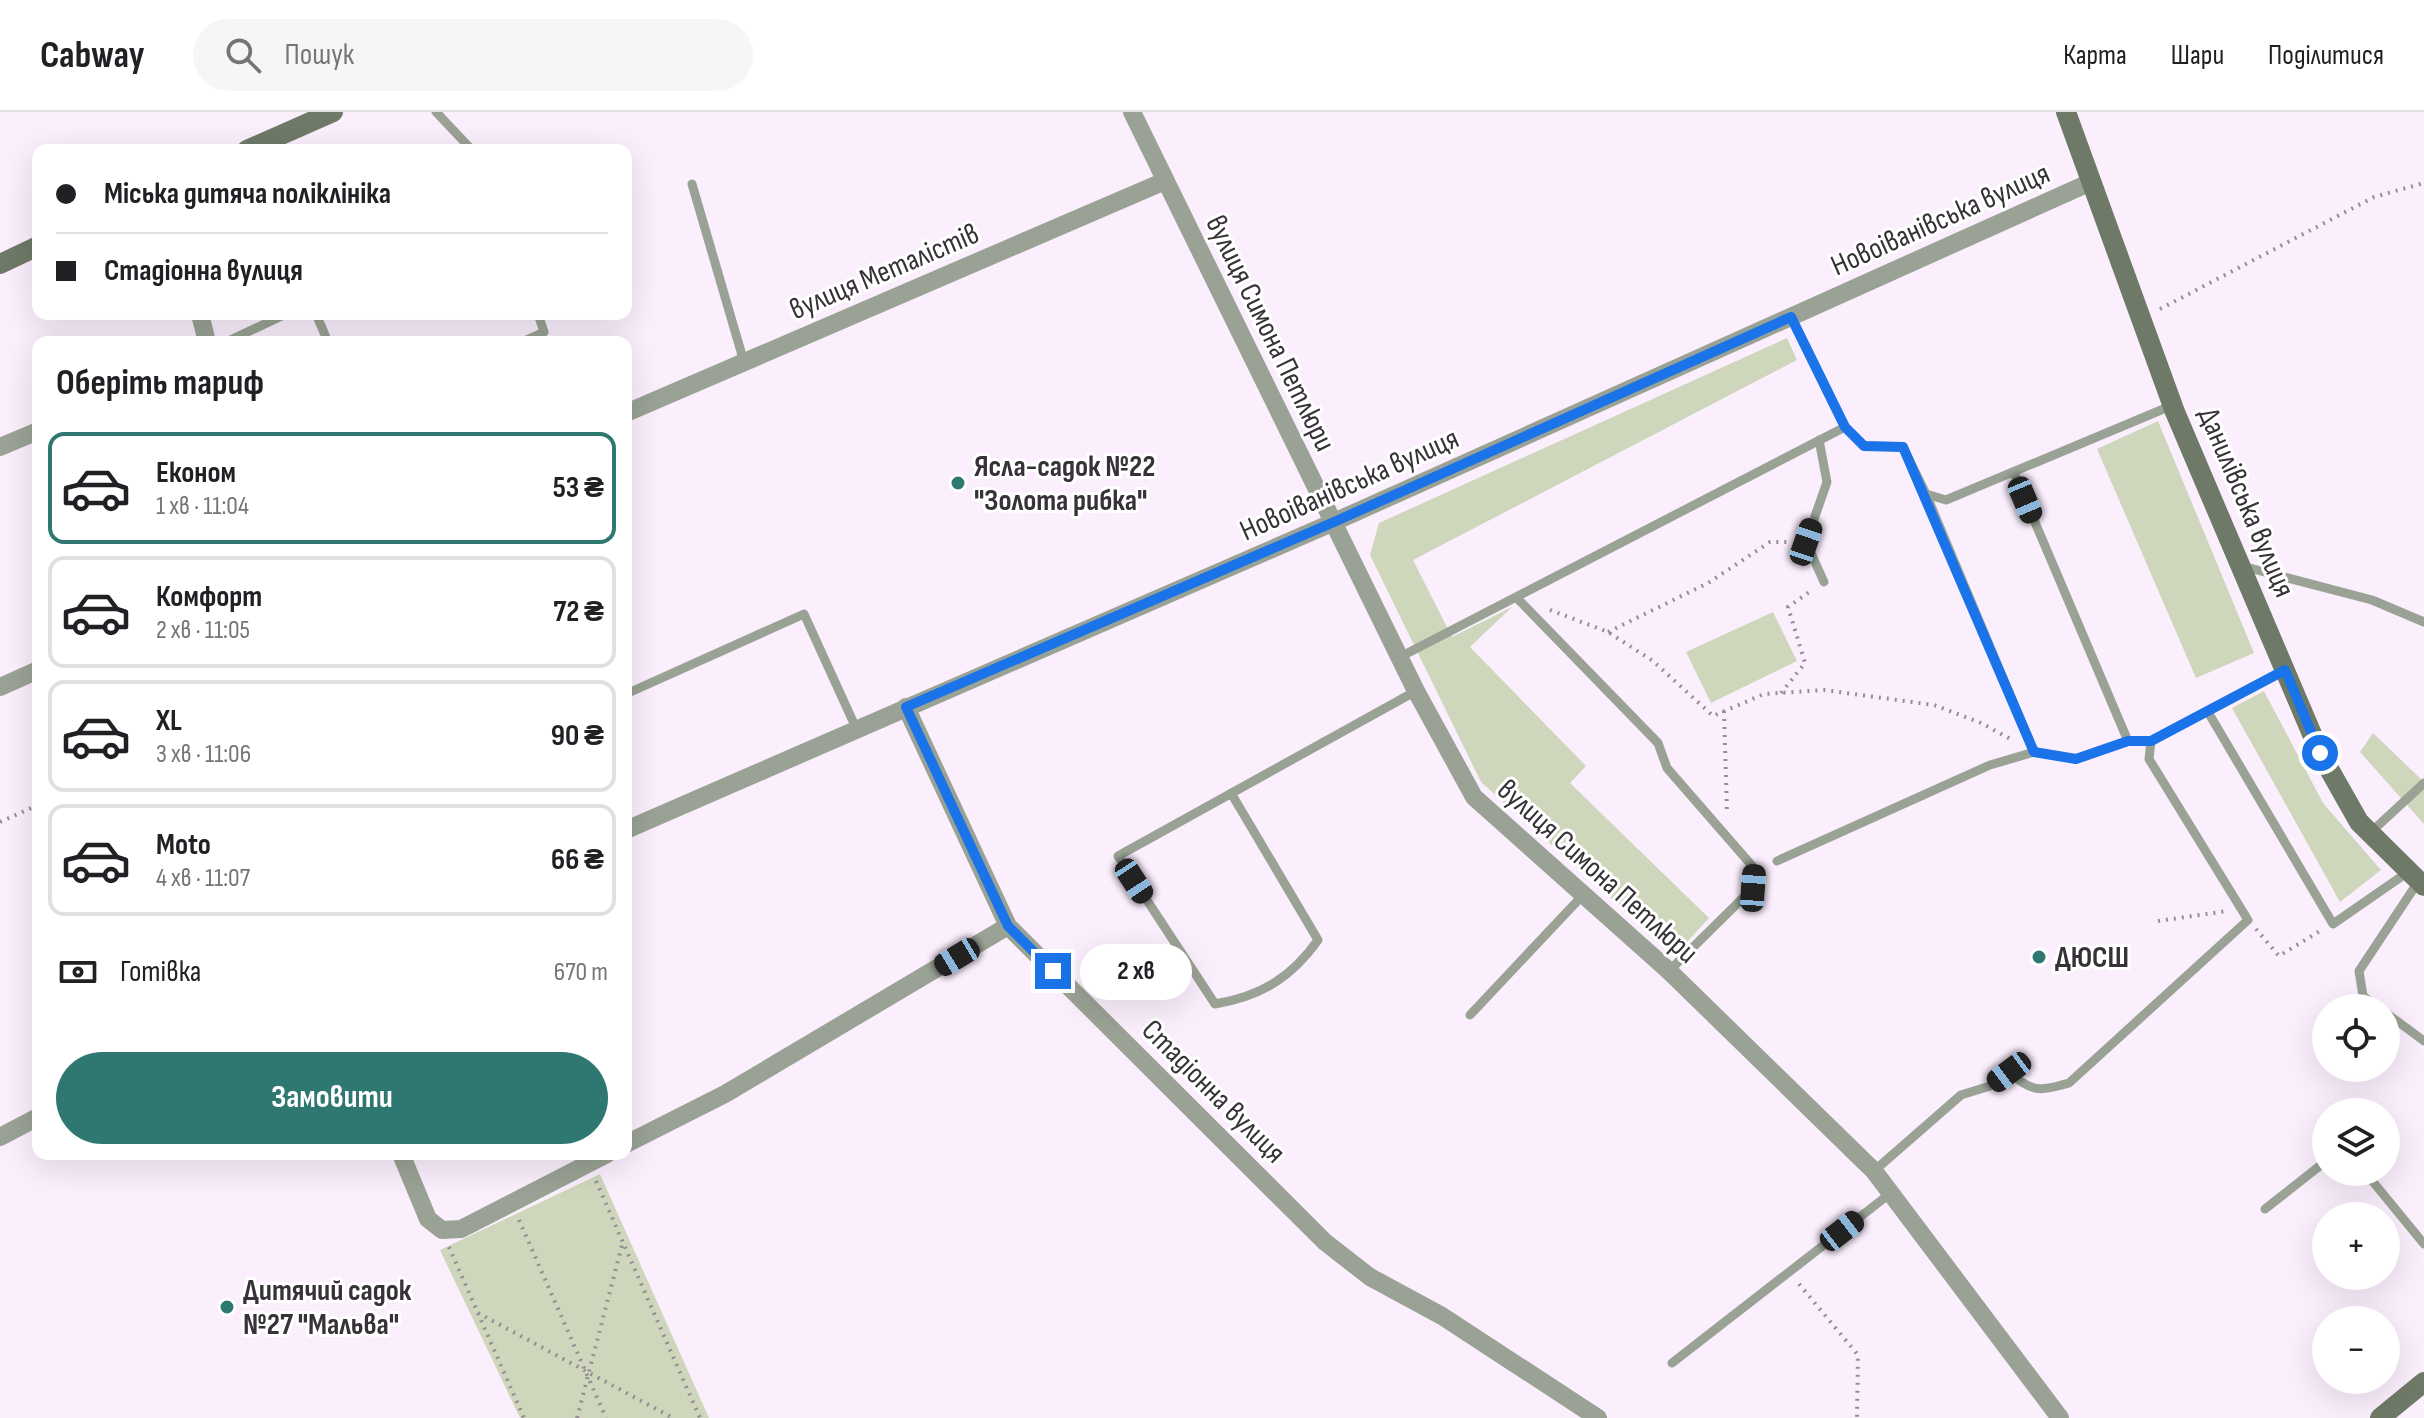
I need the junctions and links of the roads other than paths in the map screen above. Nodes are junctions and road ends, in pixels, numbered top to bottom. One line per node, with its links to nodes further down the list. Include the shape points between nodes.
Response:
1 (333, 112): 5 (main road)
2 (436, 112): 6 (lane)
3 (1132, 112): 7 (street, вулиця Симона Петлюри)
4 (2066, 112): 8 (main road, Данилівська вулиця)
5 (261, 144)
6 (466, 144)
7 (1165, 181): 17 (street, вулиця Металістів); 26 (street, вулиця Симона Петлюри)
8 (2091, 182): 12 (street, Новоіванівська вулиця); 18 (main road, Данилівська вулиця)
9 (692, 184): 17 (lane)
10 (32, 249): 11 (main road)
11 (0, 264)
12 (1791, 317): 20 (lane); 26 (street, Новоіванівська вулиця)
13 (273, 320): 15 (lane)
14 (540, 320): 16 (lane, via 544,332)
15 (239, 336)
16 (535, 336)
17 (744, 362): 19 (street, вулиця Металістів)
18 (2173, 405): 24 (lane); 27 (main road, Данилівська вулиця)
19 (632, 410)
20 (1845, 427): 22 (lane); 25 (lane, via 1864,446 1903,447)
21 (32, 434): 23 (street)
22 (1819, 440): 28 (lane, via 1827,482 1806,542); 29 (lane)
23 (0, 447)
24 (2014, 473): 25 (lane, via 1946,500); 40 (lane)
25 (1926, 494): 42 (lane)
26 (1334, 522): 31 (street, вулиця Симона Петлюри); 37 (street, Новоіванівська вулиця)
27 (2242, 566): 30 (lane, via 2372,600); 32 (main road, Данилівська вулиця)
28 (1824, 582)
29 (1516, 597): 31 (lane); 51 (lane, via 1658,743 1667,768 1754,868 1753,888)
30 (2424, 622)
31 (1400, 657): 36 (street, вулиця Симона Петлюри)
32 (2285, 670): 38 (lane); 46 (main road, Данилівська вулиця, via 2320,753)
33 (32, 673): 34 (street)
34 (0, 687)
35 (632, 691): 39 (lane, via 804,614)
36 (1416, 691): 44 (lane); 49 (street, вулиця Симона Петлюри, via 1474,797)
37 (906, 707): 39 (street, Новоіванівська вулиця); 50 (street)
38 (2208, 712): 41 (lane); 48 (lane, via 2333,924)
39 (856, 728): 45 (street, Новоіванівська вулиця)
40 (2128, 741): 41 (lane); 42 (lane, via 2076,759)
41 (2151, 741): 61 (lane, via 2149,759 2248,920 2069,1083 2043,1090 2024,1087 2009,1072 1990,1086 1961,1095)
42 (2034, 752): 47 (lane, via 1990,765)
43 (2424, 783): 46 (lane)
44 (1231, 793): 44 (lane, via 1118,856 1215,1004 1250,998 1300,965 1318,940)
45 (632, 827)
46 (2370, 833): 48 (main road, Данилівська вулиця)
47 (1777, 861)
48 (2417, 880): 52 (lane, via 2359,971)
49 (1583, 895): 51 (street, вулиця Симона Петлюри); 53 (lane)
50 (1008, 926): 58 (street, via 725,1094); 69 (street, Стадіонна вулиця, via 1325,1242 1370,1277 1442,1316)
51 (1669, 971): 61 (street, вулиця Симона Петлюри)
52 (2363, 994)
53 (1470, 1015)
54 (2400, 1023): 55 (lane)
55 (2424, 1041)
56 (32, 1120): 57 (street)
57 (0, 1137)
58 (632, 1141)
59 (403, 1160): 60 (street, via 428,1219 442,1230 461,1229)
60 (596, 1160)
61 (1874, 1171): 64 (street, вулиця Симона Петлюри)
62 (2312, 1172): 65 (lane)
63 (2376, 1186): 66 (lane)
64 (1892, 1192): 67 (lane); 70 (street, вулиця Симона Петлюри)
65 (2265, 1209)
66 (2424, 1244)
67 (1672, 1363)
68 (2424, 1382): 71 (main road)
69 (1598, 1418)
70 (2060, 1418)
71 (2380, 1418)

